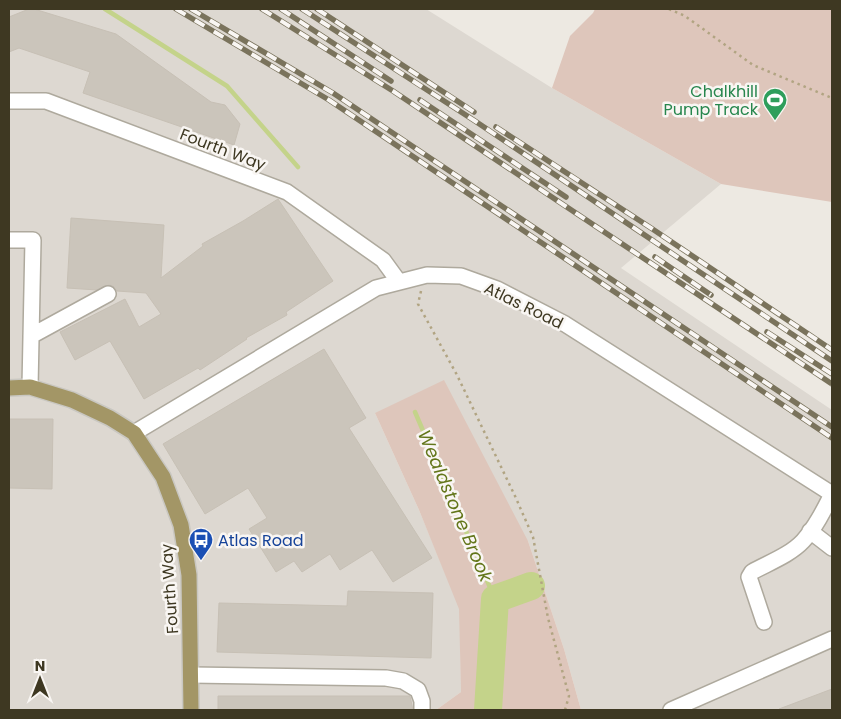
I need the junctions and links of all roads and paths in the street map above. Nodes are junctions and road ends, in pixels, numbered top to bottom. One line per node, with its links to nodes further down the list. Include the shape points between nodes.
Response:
1 (669, 9): 2 (path, via 753,65)
2 (832, 98)
3 (9, 101): 6 (street, Fourth Way, via 46,101 287,192 383,260)
4 (9, 240): 8 (street, via 33,240)
5 (418, 276): 6 (street, Atlas Road); 12 (street, Atlas Road, via 461,276 497,289 565,324); 20 (path, via 422,291 418,304 457,375 532,537 548,618 569,696)
6 (399, 282): 11 (street, Atlas Road, via 376,288)
7 (108, 294): 8 (street)
8 (31, 336): 10 (street)
9 (9, 388): 10 (main road, Fourth Way)
10 (30, 388): 11 (main road, Fourth Way, via 72,400)
11 (134, 433): 17 (main road, Fourth Way, via 163,477 181,525 189,576)
12 (832, 494): 13 (street)
13 (810, 531): 14 (street); 15 (street, via 792,550 752,572 749,577)
14 (832, 548)
15 (764, 622)
16 (832, 639): 21 (street)
17 (190, 675): 18 (main road, Fourth Way); 19 (street, via 386,678 403,681 418,690)
18 (191, 710)
19 (422, 710)
20 (565, 710)
21 (671, 710)

